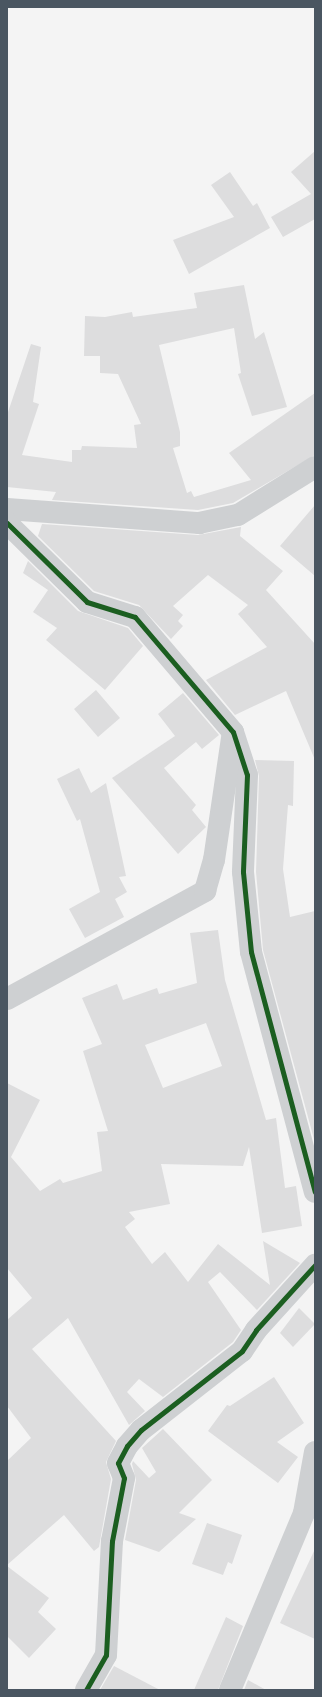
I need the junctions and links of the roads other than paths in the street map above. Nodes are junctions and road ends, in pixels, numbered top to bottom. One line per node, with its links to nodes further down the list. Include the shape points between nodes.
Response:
1 (315, 467): 2 (street, via 238,515 200,523)
2 (7, 509)
3 (7, 523): 4 (street, via 88,602 135,617)
4 (233, 732): 5 (street, via 214,860 206,891); 6 (street, via 247,775 243,872 251,952)
5 (7, 999)
6 (315, 1192)
7 (315, 1265): 9 (street, via 256,1330 242,1351 141,1430 127,1446 118,1463 124,1478 112,1541 106,1655)
8 (315, 1452): 10 (street, via 304,1513)
9 (86, 1690)
10 (230, 1690)

